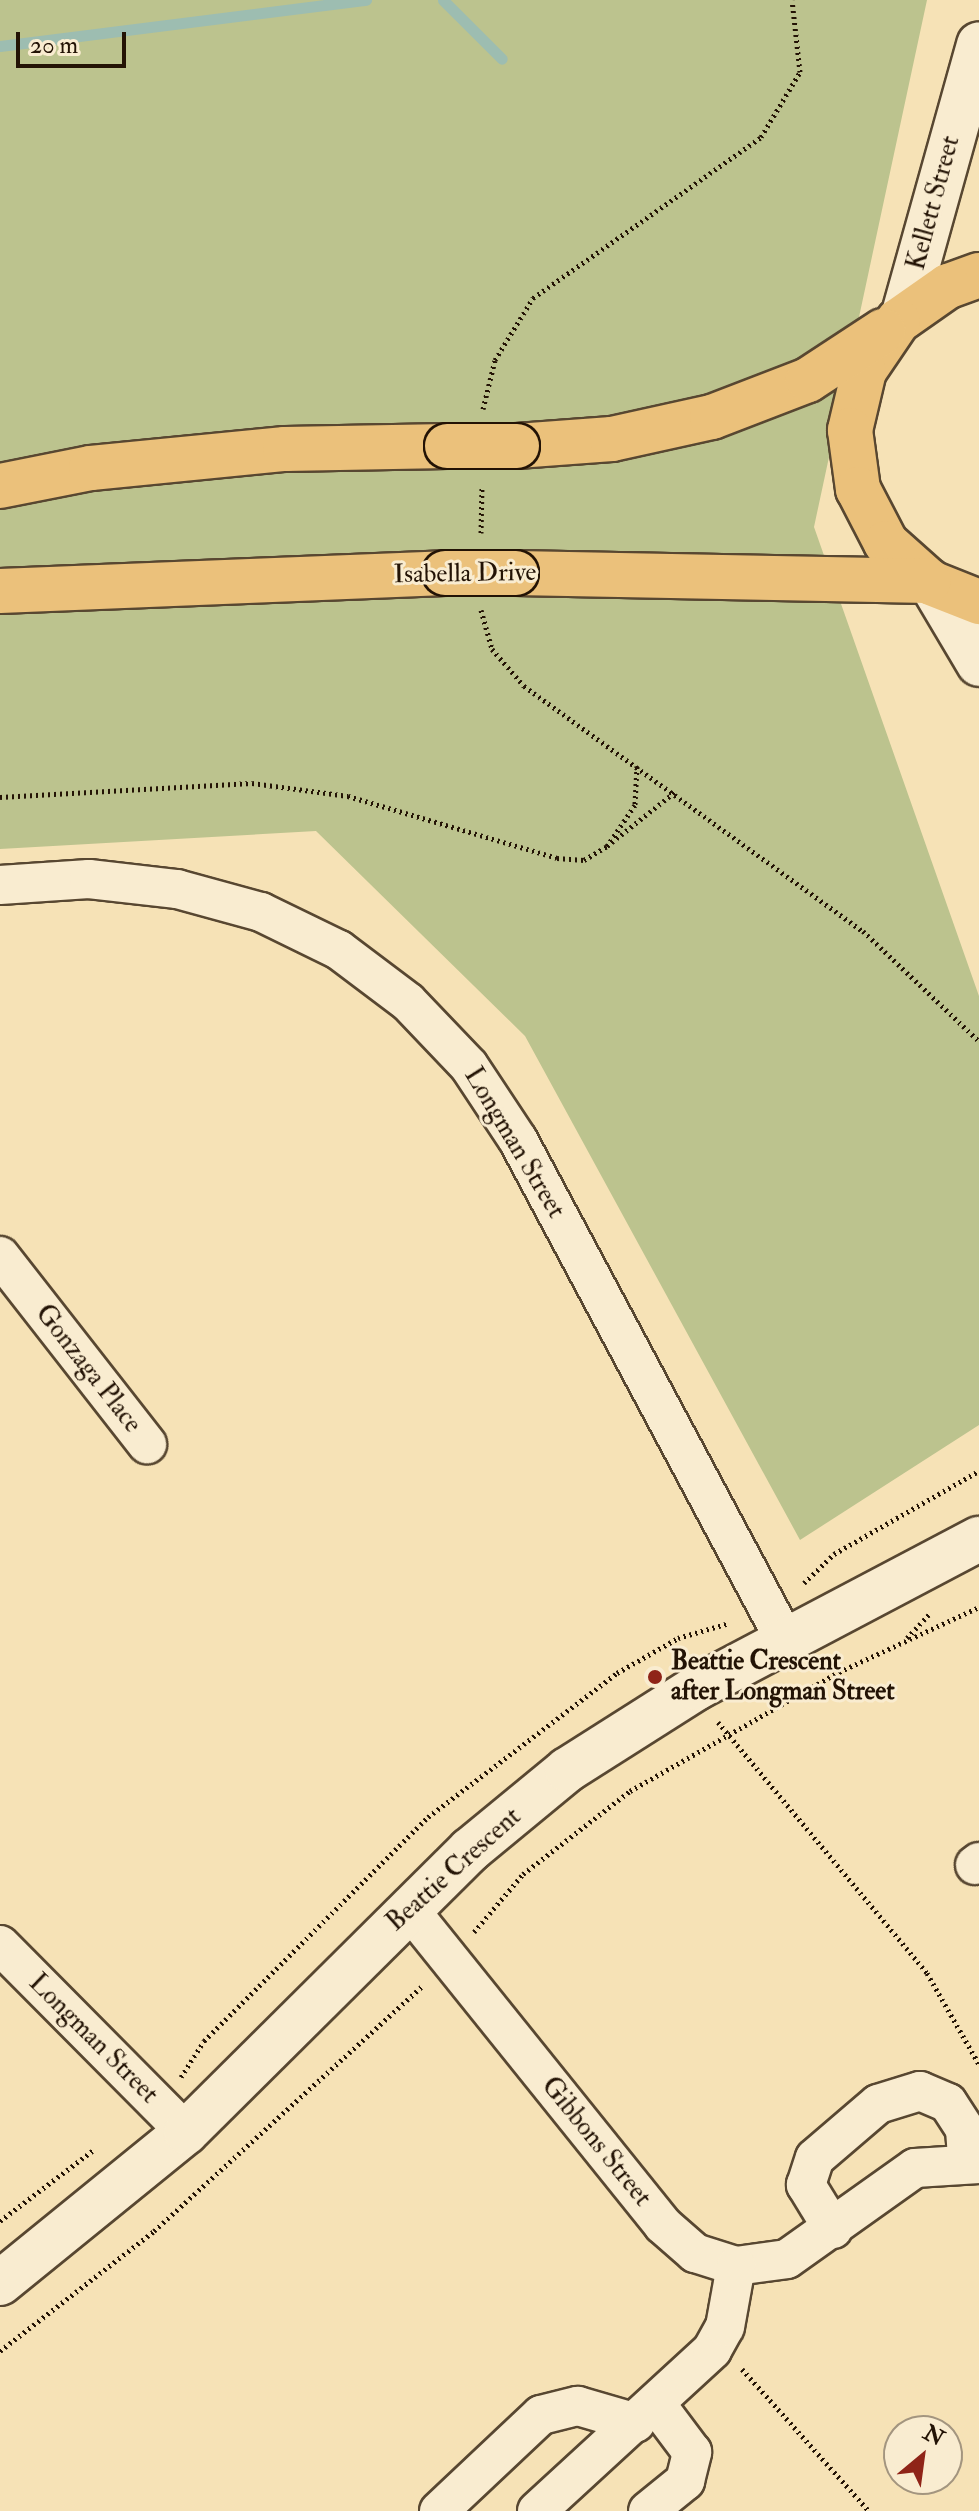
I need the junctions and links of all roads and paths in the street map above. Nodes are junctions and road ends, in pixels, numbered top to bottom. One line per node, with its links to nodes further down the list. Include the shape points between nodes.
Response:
1 (792, 0): 2 (path)
2 (795, 10)
3 (979, 44): 5 (street, Kellett Street)
4 (979, 275): 5 (main road, via 948,286)
5 (900, 319): 6 (main road, bridge, via 808,380 748,406 625,437 517,446 285,449 91,468); 7 (main road, via 864,371 851,460 886,543)
6 (0, 486)
7 (930, 582): 8 (main road, Isabella Drive, bridge, via 445,573); 9 (main road); 10 (street)
8 (0, 591)
9 (979, 602)
10 (979, 664)
11 (637, 766): 14 (path, via 635,805)
12 (675, 792): 14 (path)
13 (0, 797): 14 (path, via 133,784 268,784 364,800 557,858 584,860)
14 (607, 846)
15 (0, 885): 22 (street, Longman Street, via 89,879 177,889 261,912 339,950 408,1002 469,1066 518,1140)
16 (0, 1256): 17 (street, Gonzaga Place)
17 (147, 1444)
18 (979, 1471): 20 (path, via 834,1554)
19 (977, 1542): 22 (street, Beattie Crescent)
20 (802, 1588)
21 (979, 1607): 23 (path)
22 (786, 1642): 24 (street, Beattie Crescent, via 672,1702 567,1770)
23 (725, 1732): 26 (path, via 578,1829 487,1910); 28 (path, via 927,1973)
24 (409, 1909): 29 (street, Beattie Crescent); 34 (street, Gibbons Street, via 663,2225 695,2253)
25 (0, 1945): 29 (street, Longman Street)
26 (466, 1945)
27 (427, 1982): 37 (path, via 386,2012 154,2231)
28 (979, 2064)
29 (186, 2132): 35 (street, Beattie Crescent)
30 (101, 2145): 32 (path)
31 (973, 2162): 33 (street, Gibbons Street, via 915,2168); 33 (street, Gibbons Street, via 965,2129 948,2103 920,2091 878,2104 815,2158 806,2185)
32 (0, 2221)
33 (833, 2229): 34 (street, Gibbons Street, via 787,2259)
34 (736, 2266): 36 (street)
35 (0, 2283)
36 (715, 2347): 38 (street); 42 (path, via 780,2405)
37 (0, 2351)
38 (646, 2414): 39 (street); 40 (street, via 578,2406 541,2415); 41 (street, via 692,2452 685,2481)
39 (545, 2508)
40 (439, 2511)
41 (648, 2511)
42 (869, 2511)

